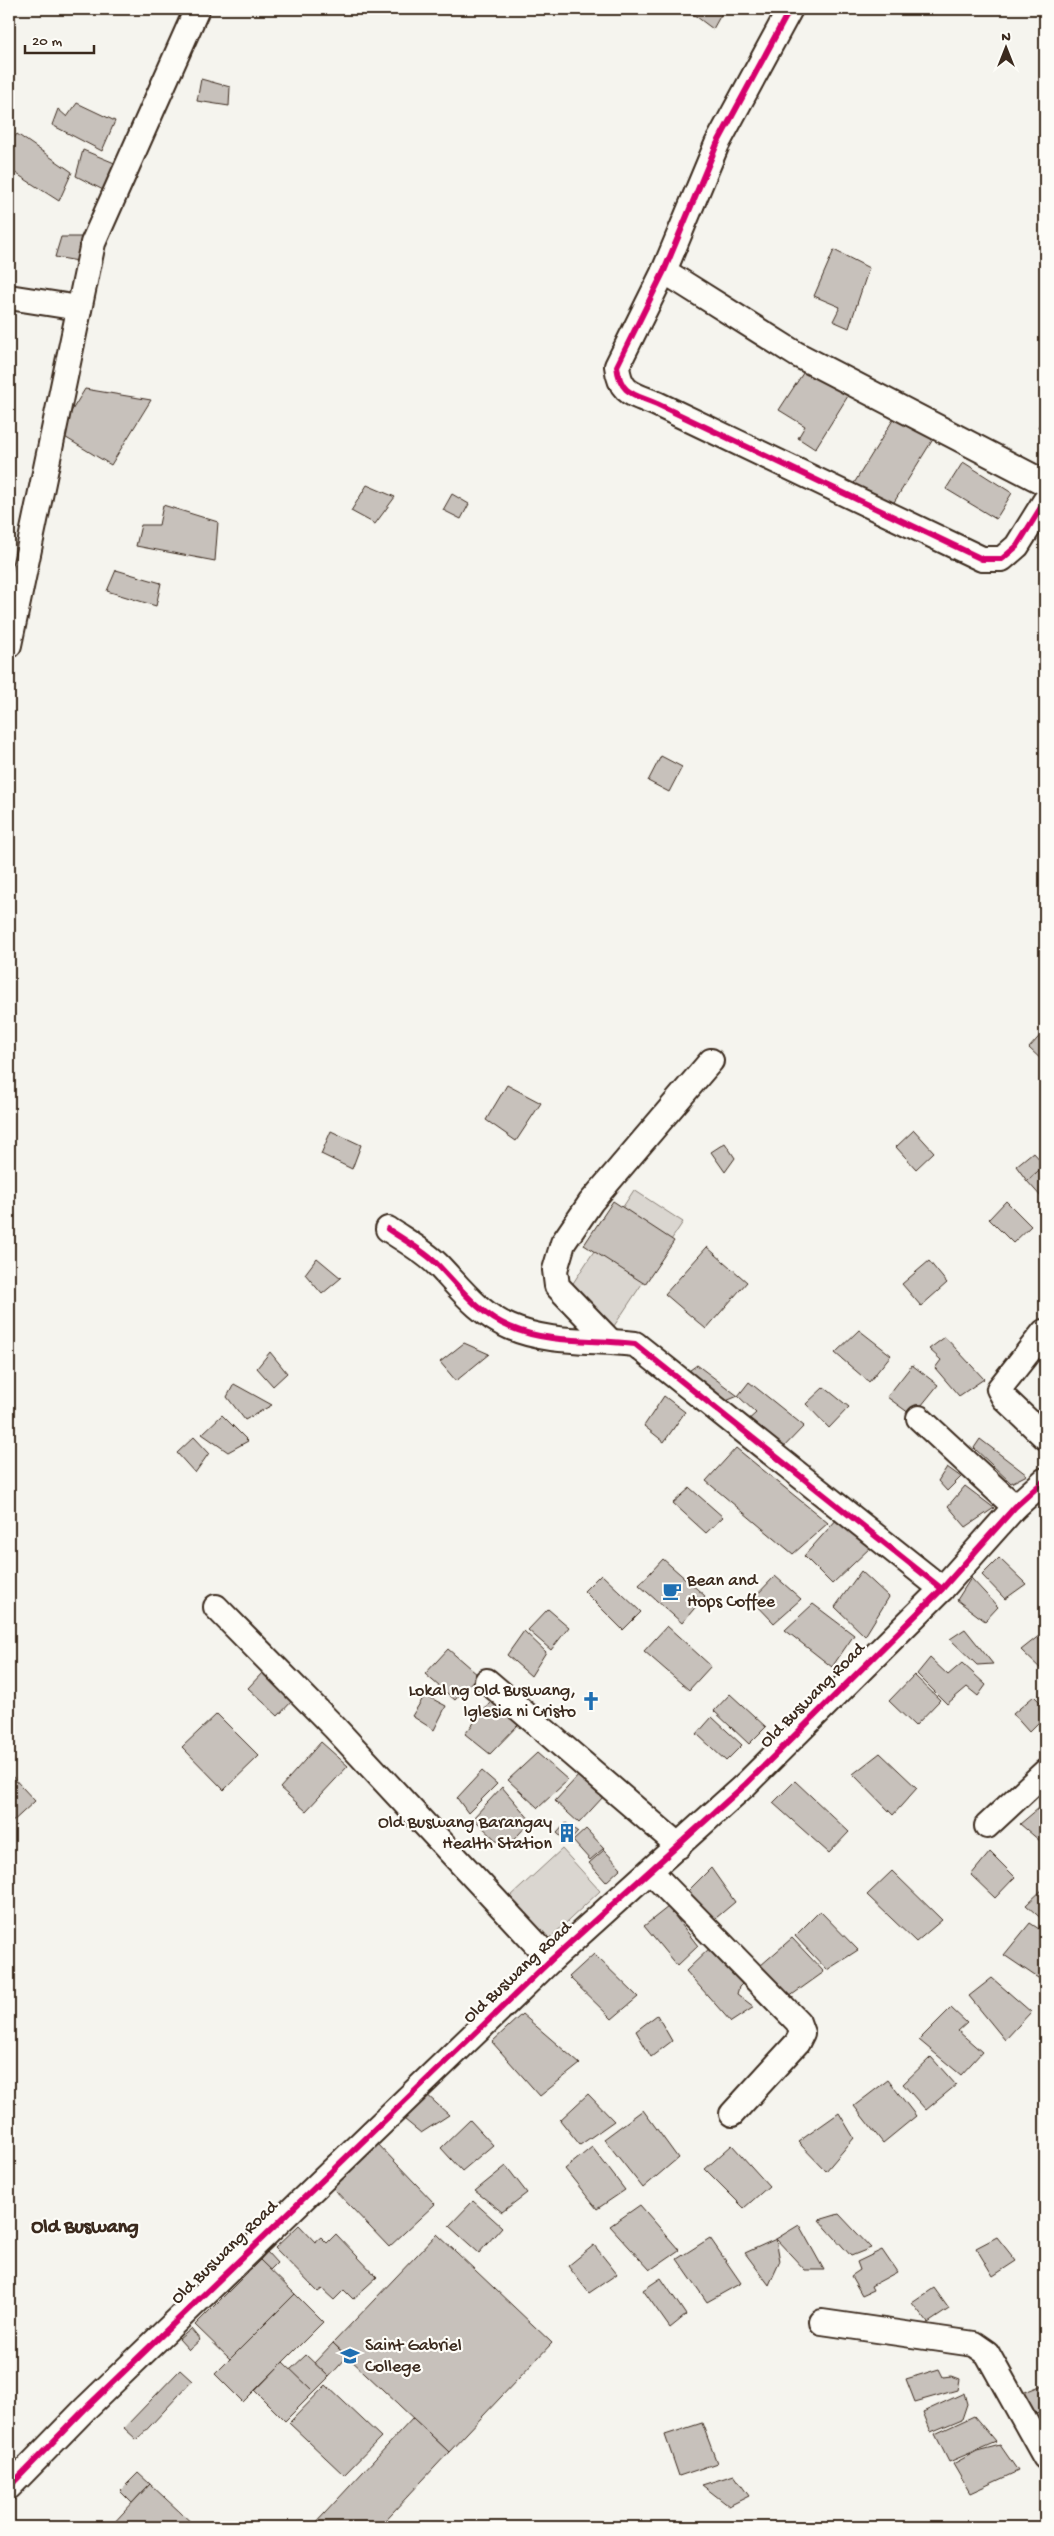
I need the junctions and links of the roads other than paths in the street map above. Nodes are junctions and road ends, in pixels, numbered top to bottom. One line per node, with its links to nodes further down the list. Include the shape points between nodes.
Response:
1 (197, 9): 5 (street, via 93,243)
2 (790, 9): 3 (street, via 717,144)
3 (664, 271): 6 (street, via 796,354); 7 (street, via 617,366 618,380 626,392 982,559 1002,559 1017,546)
4 (9, 297): 5 (street)
5 (79, 308): 8 (street)
6 (1045, 484)
7 (1045, 500)
8 (9, 645)
9 (711, 1061): 12 (street, via 591,1202 563,1244 555,1270 557,1286)
10 (388, 1229): 12 (street, via 437,1264 474,1305 510,1327 556,1339)
11 (1044, 1332): 14 (street, via 999,1389 1004,1398)
12 (610, 1341): 17 (street, via 634,1344)
13 (919, 1418): 16 (street)
14 (1045, 1437)
15 (1045, 1480): 16 (street, Old Buswang Road)
16 (1016, 1507): 17 (street, Old Buswang Road)
17 (942, 1589): 22 (street, Old Buswang Road)
18 (216, 1607): 24 (street, via 335,1728)
19 (487, 1681): 22 (street)
20 (1045, 1772): 21 (street)
21 (987, 1826)
22 (679, 1846): 23 (street, Old Buswang Road)
23 (651, 1872): 24 (street, Old Buswang Road); 25 (street, via 798,2022 802,2033 797,2043)
24 (551, 1960): 28 (street, Old Buswang Road, via 86,2408)
25 (732, 2114)
26 (822, 2322): 27 (street, via 974,2344 987,2353)
27 (1045, 2457)
28 (9, 2487)

